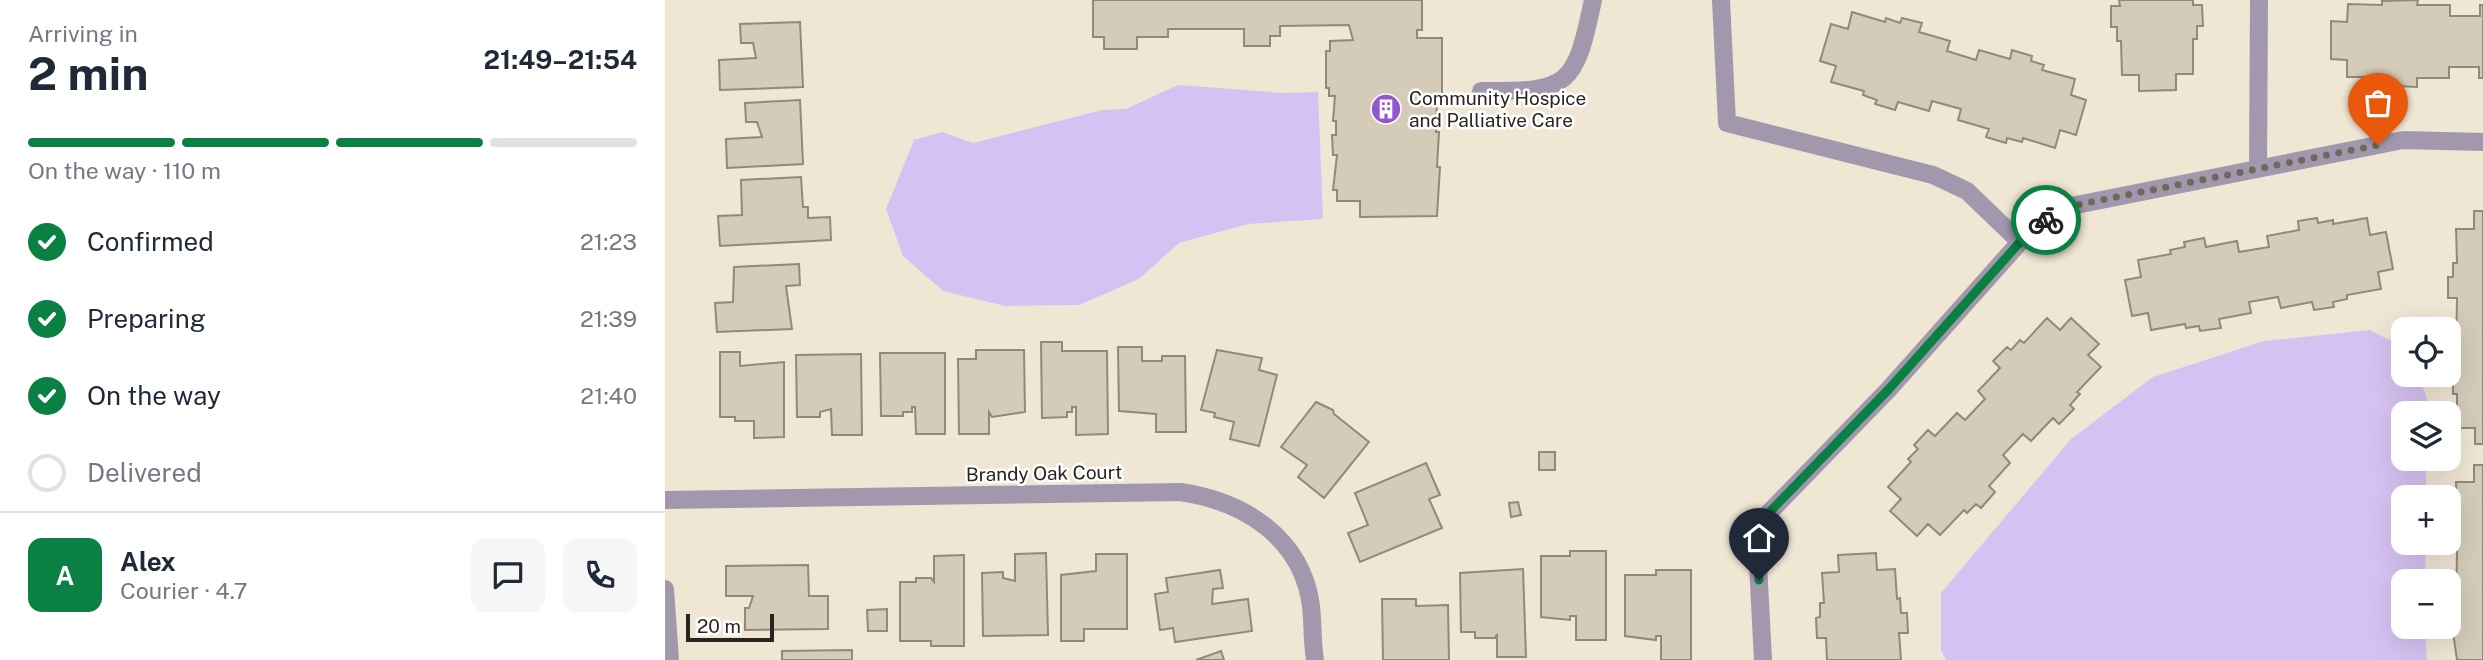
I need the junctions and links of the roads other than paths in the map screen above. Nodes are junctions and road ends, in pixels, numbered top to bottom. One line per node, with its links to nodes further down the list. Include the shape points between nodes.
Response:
1 (1593, 0): 4 (street, via 1581,58 1560,83 1528,92)
2 (1721, 0): 7 (street, via 1727,123 1933,175 1967,191)
3 (2259, 0): 6 (street)
4 (1481, 92)
5 (2483, 142): 6 (street, via 2403,140)
6 (2258, 167): 7 (street, via 2061,208)
7 (2020, 242): 12 (street, via 1889,389 1756,526)
8 (665, 500): 11 (street, Brandy Oak Court, via 1180,492 1207,496 1237,506 1266,524 1288,548 1303,575 1311,605)
9 (665, 589): 10 (street)
10 (670, 660)
11 (1315, 660)
12 (1763, 660)

